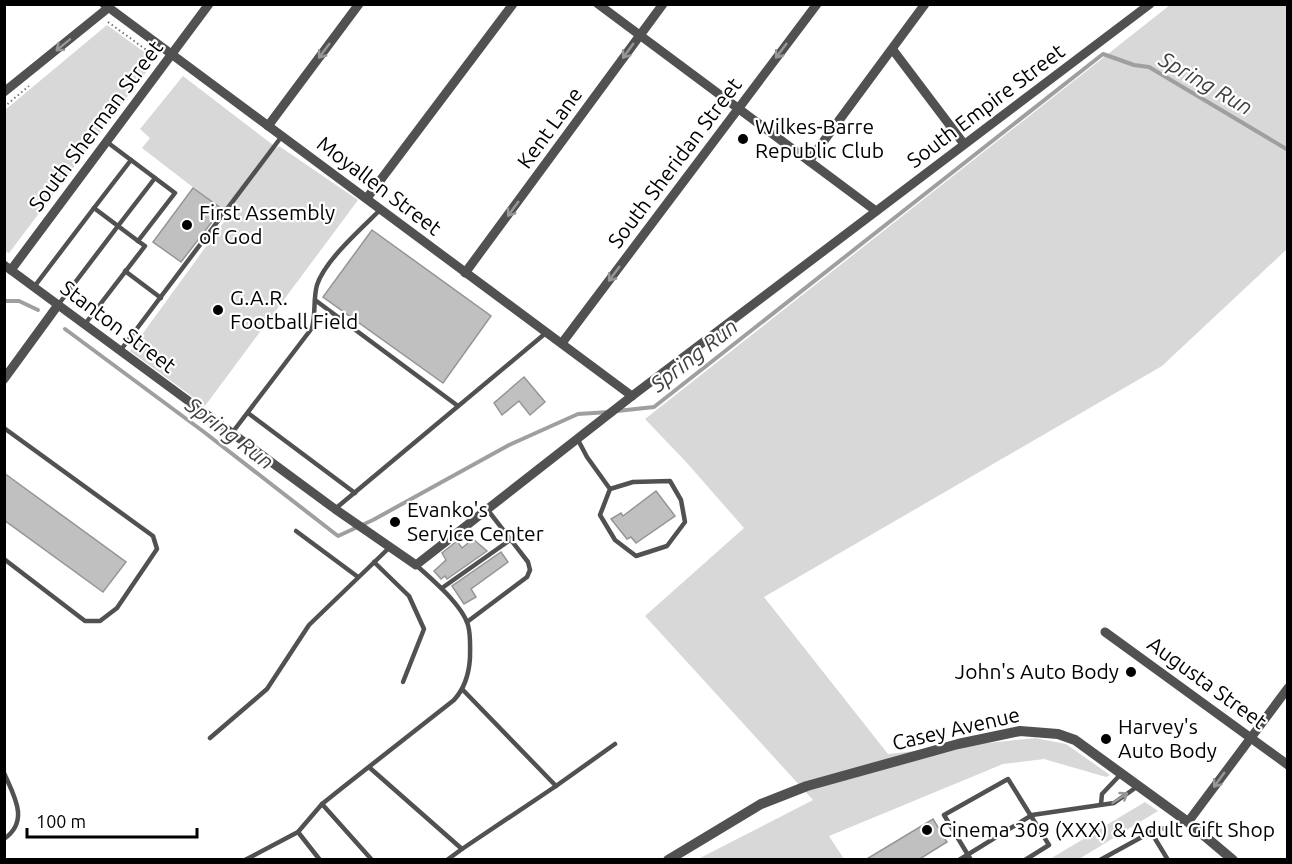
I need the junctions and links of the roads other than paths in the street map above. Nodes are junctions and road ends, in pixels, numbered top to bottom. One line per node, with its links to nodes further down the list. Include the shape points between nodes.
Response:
1 (209, 4): 12 (street, South Sherman Street)
2 (359, 4): 15 (street, one-way to 15)
3 (513, 4): 22 (street)
4 (598, 4): 10 (street)
5 (663, 4): 10 (street, Kent Lane)
6 (816, 4): 14 (street, South Sheridan Street, one-way to 14)
7 (925, 4): 11 (street)
8 (1150, 4): 18 (street, South Empire Street)
9 (106, 6): 12 (street, Moyallen Street); 13 (street, one-way to 13)
10 (640, 35): 14 (street); 30 (street, Kent Lane, one-way to 30)
11 (893, 50): 18 (street); 20 (street)
12 (172, 54): 15 (street, Moyallen Street); 17 (street, South Sherman Street)
13 (4, 92)
14 (739, 108): 20 (street); 37 (street, South Sheridan Street, one-way to 37)
15 (268, 126): 16 (street, Moyallen Street)
16 (282, 136): 22 (street, Moyallen Street); 32 (lane)
17 (107, 142): 19 (lane); 28 (street, South Sherman Street)
18 (964, 144): 25 (street, South Empire Street)
19 (131, 160): 21 (lane); 23 (lane)
20 (809, 161): 25 (street)
21 (154, 178): 26 (lane); 27 (lane, via 175,193)
22 (367, 198): 24 (street, Moyallen Street)
23 (94, 208): 26 (lane); 31 (lane)
24 (381, 209): 30 (street, Moyallen Street); 33 (lane, via 326,266 317,284)
25 (876, 211): 40 (street, South Empire Street)
26 (118, 226): 27 (lane); 34 (lane)
27 (138, 241): 29 (lane, via 145,246)
28 (8, 267): 31 (street, Stanton Street)
29 (125, 271): 32 (lane); 35 (lane)
30 (465, 273): 36 (street, Moyallen Street)
31 (34, 287): 34 (street, Stanton Street)
32 (160, 298): 38 (lane)
33 (315, 300): 41 (lane); 42 (lane, via 312,328)
34 (58, 304): 35 (street, Stanton Street); 39 (street)
35 (85, 325): 38 (street, Stanton Street)
36 (547, 332): 37 (street, Moyallen Street); 41 (lane)
37 (562, 343): 40 (street, Moyallen Street)
38 (120, 351): 44 (street, Stanton Street)
39 (4, 379)
40 (632, 396): 45 (street, South Empire Street)
41 (458, 406): 47 (lane)
42 (248, 413): 44 (lane); 47 (lane)
43 (4, 428): 53 (lane, via 153,536 157,549 117,608 100,621 85,621)
44 (232, 434): 48 (street, Stanton Street)
45 (577, 438): 46 (lane); 49 (street, South Empire Street)
46 (610, 489): 46 (lane, via 633,482 670,481 681,500 685,522 667,546 636,556 615,540 600,515)
47 (355, 493): 48 (lane)
48 (335, 509): 52 (street, Stanton Street)
49 (487, 509): 51 (lane); 55 (street, South Empire Street)
50 (296, 531): 56 (lane)
51 (510, 540): 57 (lane); 58 (lane, via 528,562 527,577)
52 (390, 547): 54 (lane); 55 (street, Stanton Street)
53 (4, 559)
54 (374, 562): 56 (lane); 60 (lane, via 409,596 424,629)
55 (416, 565): 57 (lane)
56 (358, 577): 64 (lane, via 309,625 267,689)
57 (442, 588): 58 (lane)
58 (467, 622): 62 (lane, via 470,664)
59 (1105, 632): 63 (street, Augusta Street)
60 (403, 682)
61 (1287, 688): 63 (street)
62 (463, 690): 67 (lane); 71 (lane)
63 (1251, 737): 66 (street, Augusta Street); 75 (street, one-way to 75)
64 (210, 738)
65 (615, 744): 71 (lane)
66 (1287, 765)
67 (370, 768): 72 (lane); 79 (lane)
68 (4, 773): 78 (lane, via 20,809 18,824)
69 (1121, 773): 70 (street, Casey Avenue); 73 (lane, via 1102,794); 85 (street, Casey Avenue, via 1075,740 1058,734 1020,732 958,744 779,796)
70 (1138, 785): 73 (lane, one-way to 70, via 1114,803); 75 (street, Casey Avenue)
71 (556, 786): 79 (lane)
72 (322, 804): 76 (lane); 83 (lane)
73 (1101, 804): 74 (lane)
74 (1032, 815): 80 (lane); 80 (lane, via 1008,779 944,815); 88 (lane, via 1049,845)
75 (1188, 822): 77 (lane); 91 (street, Casey Avenue)
76 (298, 832): 81 (lane); 82 (lane)
77 (1151, 832): 89 (lane); 90 (lane)
78 (4, 839)
79 (462, 849): 84 (lane)
80 (968, 854): 86 (lane); 87 (lane)
81 (245, 860)
82 (320, 860)
83 (372, 860)
84 (447, 860)
85 (668, 860)
86 (958, 860)
87 (971, 860)
88 (1025, 860)
89 (1100, 860)
90 (1168, 860)
91 (1233, 860)

